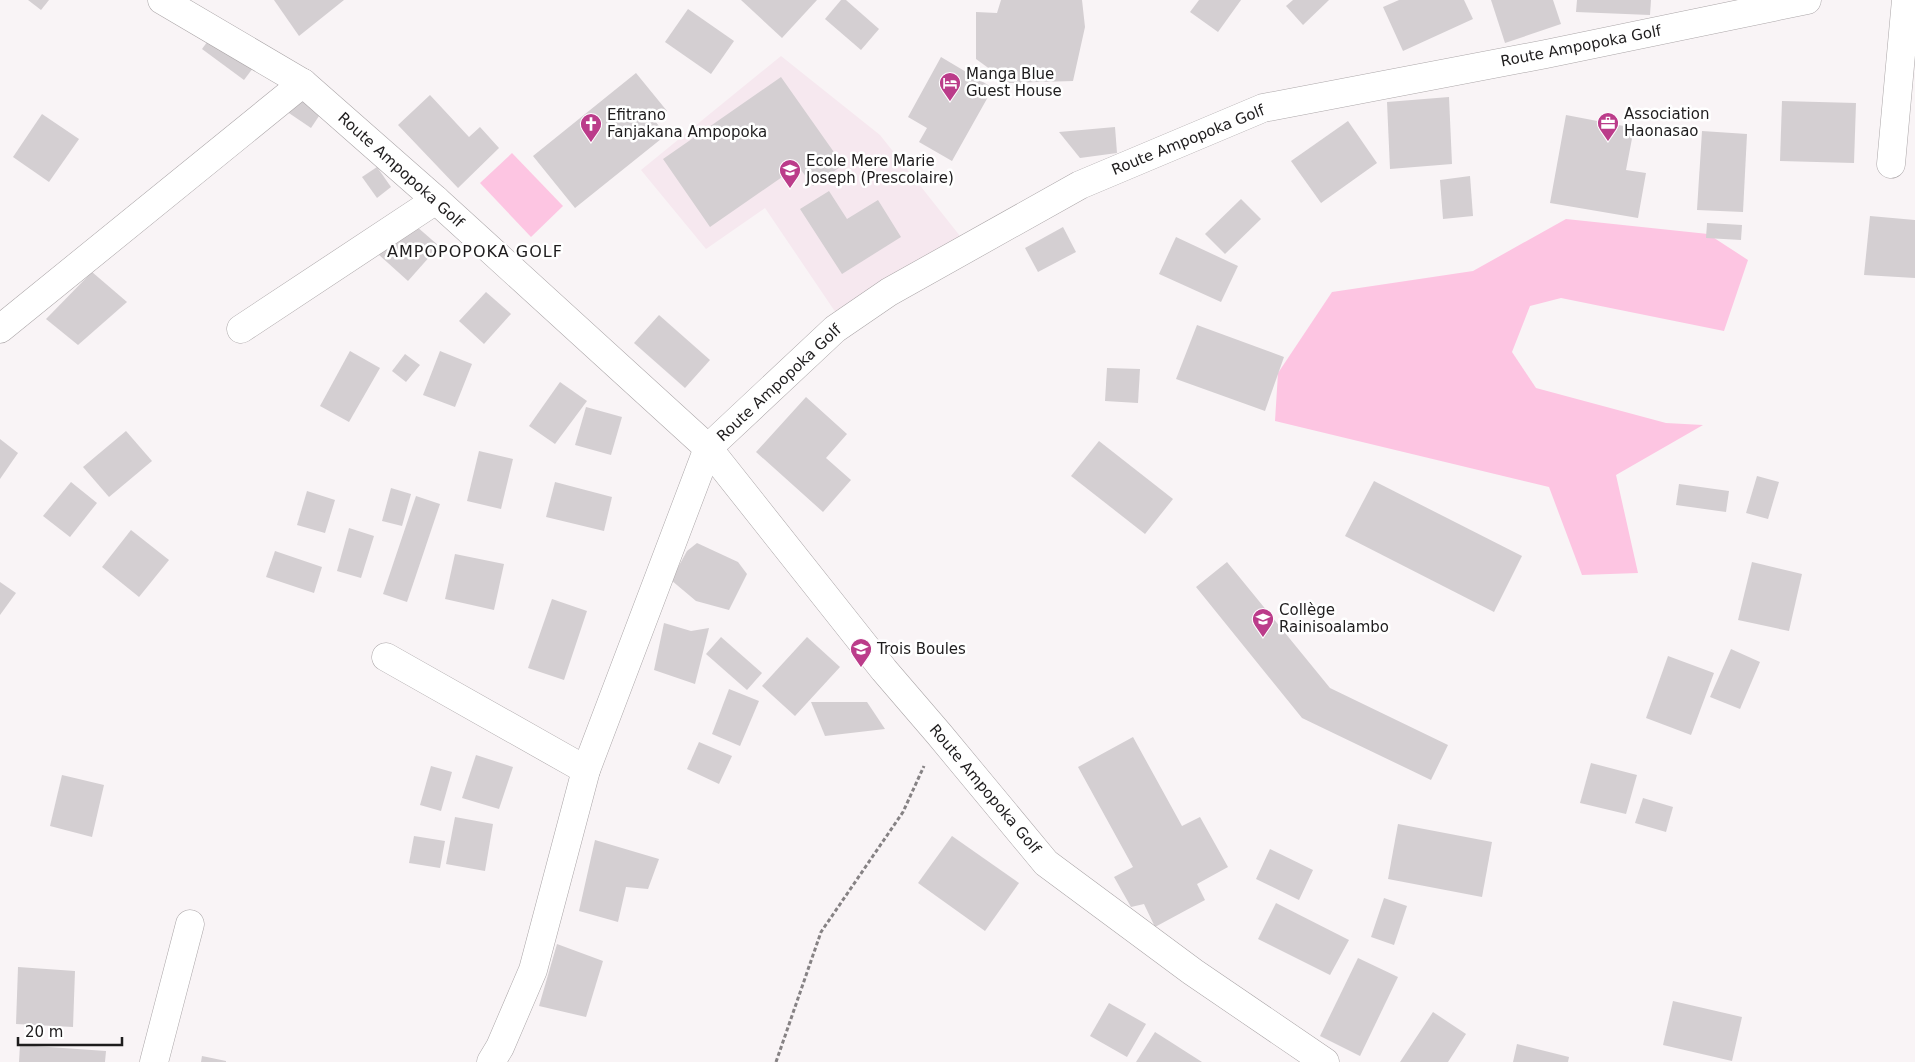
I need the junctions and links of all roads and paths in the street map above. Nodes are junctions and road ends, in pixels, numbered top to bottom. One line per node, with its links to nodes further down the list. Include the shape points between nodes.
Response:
1 (162, 0): 4 (street, Route Ampopoka Golf)
2 (1807, 0): 9 (street, Route Ampopoka Golf, via 1263,108 1080,185 889,292 835,329)
3 (1906, 0): 5 (street)
4 (303, 84): 6 (street, Route Ampopoka Golf); 7 (street)
5 (1891, 164)
6 (436, 200): 8 (street); 9 (street, Route Ampopoka Golf)
7 (0, 329)
8 (241, 329)
9 (708, 448): 11 (street, Route Ampopoka Golf, via 884,670); 12 (street)
10 (386, 657): 12 (street)
11 (939, 734): 16 (path, via 903,812 821,932); 17 (street, Route Ampopoka Golf, via 1046,863 1193,972)
12 (586, 770): 15 (street, via 533,970)
13 (190, 924): 14 (street)
14 (154, 1062)
15 (491, 1062)
16 (776, 1062)
17 (1325, 1062)

